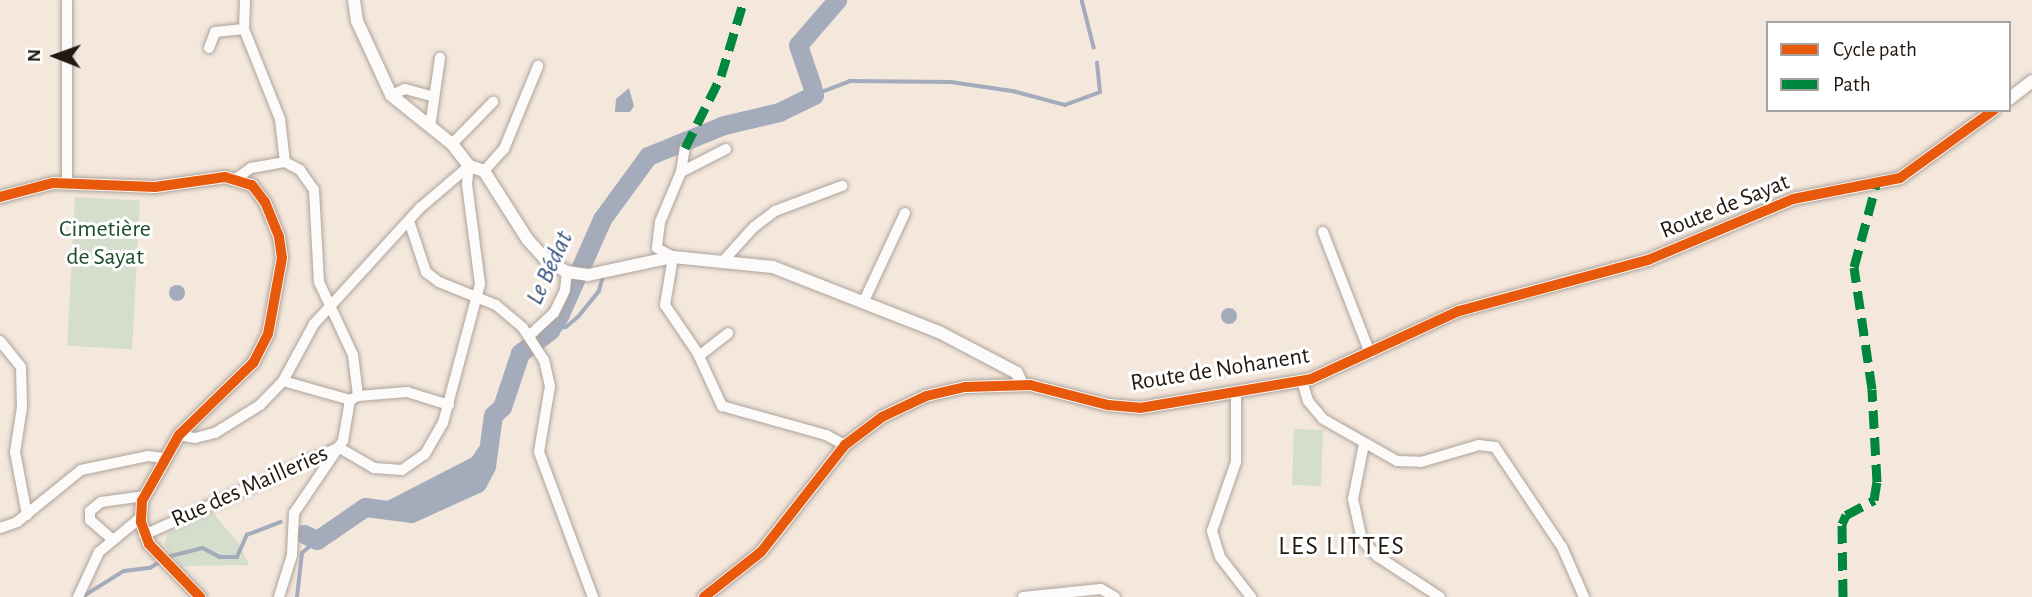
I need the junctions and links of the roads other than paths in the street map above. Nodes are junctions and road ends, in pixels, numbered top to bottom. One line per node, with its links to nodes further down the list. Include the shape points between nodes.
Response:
1 (67, 0): 23 (street)
2 (245, 0): 4 (street)
3 (354, 0): 9 (street, via 357,20)
4 (244, 29): 5 (street, via 215,32 209,38); 18 (street, via 280,120)
5 (209, 48)
6 (440, 58): 10 (street)
7 (538, 66): 20 (street, via 504,149)
8 (2032, 81): 11 (street)
9 (391, 95): 10 (street, via 405,89); 14 (street)
10 (434, 97): 14 (street)
11 (2011, 97)
12 (493, 102): 15 (street)
13 (1991, 112): 36 (street, Route de Sayat, via 1900,178 1793,199 1660,256)
14 (430, 127): 15 (street)
15 (452, 144): 19 (street)
16 (685, 148): 21 (street)
17 (726, 149): 21 (street)
18 (285, 162): 22 (street, via 251,168); 37 (street, via 300,170 314,190 319,282)
19 (469, 166): 20 (street); 27 (street, via 420,208); 34 (street, Rue des Mailleries)
20 (484, 171): 33 (street, via 528,240 545,259)
21 (681, 172): 29 (street, via 660,222)
22 (237, 178): 23 (street, via 155,187); 49 (street, via 258,191 279,237 282,258 271,321 253,362)
23 (67, 182): 25 (street)
24 (842, 186): 31 (street, via 775,211)
25 (0, 197)
26 (905, 213): 35 (street)
27 (410, 224): 34 (street, via 426,272 439,282); 37 (street)
28 (1323, 232): 41 (street)
29 (657, 248): 30 (street); 32 (street)
30 (673, 257): 31 (street); 32 (street); 42 (street, via 664,305)
31 (724, 260): 35 (street, via 773,267)
32 (641, 263): 33 (street)
33 (575, 273): 40 (street, via 554,313)
34 (479, 295): 40 (street); 48 (street, Rue des Mailleries)
35 (864, 301): 45 (street, via 992,359 1017,373)
36 (1495, 302): 41 (street, Route de Nohanent, via 1446,316)
37 (334, 307): 43 (street, via 314,324); 47 (street, via 356,367)
38 (728, 333): 42 (street)
39 (0, 341): 55 (street, via 19,362 22,375 15,455)
40 (532, 341): 63 (street, via 550,386 539,452)
41 (1370, 353): 44 (street, Route de Nohanent)
42 (699, 356): 51 (street, via 722,406 827,435)
43 (282, 381): 47 (street); 49 (street, via 237,423 195,438)
44 (1302, 381): 46 (street, Route de Nohanent); 50 (street, via 1308,401 1323,419)
45 (1022, 385): 46 (street, Route de Nohanent, via 1124,408); 51 (street, via 953,389 926,396 881,417)
46 (1236, 392): 67 (street, via 1236,462 1214,514 1212,531 1220,557)
47 (354, 398): 48 (street, via 407,392); 52 (street)
48 (449, 405): 52 (street, Rue des Mailleries, via 429,449 408,468 374,468)
49 (179, 435): 53 (street)
50 (1364, 444): 68 (street, via 1353,499 1362,540 1377,556); 69 (street, via 1410,463 1479,445 1495,447 1562,547)
51 (845, 445): 64 (street, via 761,552)
52 (338, 447): 58 (street, Rue des Mailleries); 62 (street, via 294,513 292,555)
53 (164, 458): 54 (street); 55 (street, via 148,456 81,470)
54 (144, 496): 56 (street); 59 (street, via 102,502 90,511 90,520)
55 (27, 514): 57 (street)
56 (140, 518): 58 (street); 59 (street)
57 (0, 528)
58 (144, 535): 61 (street)
59 (113, 540): 60 (street, via 99,552)
60 (77, 594)
61 (200, 597)
62 (279, 597)
63 (593, 597)
64 (704, 597)
65 (1023, 597): 66 (street, via 1101,589)
66 (1115, 597)
67 (1251, 597)
68 (1440, 597)
69 (1584, 597)

